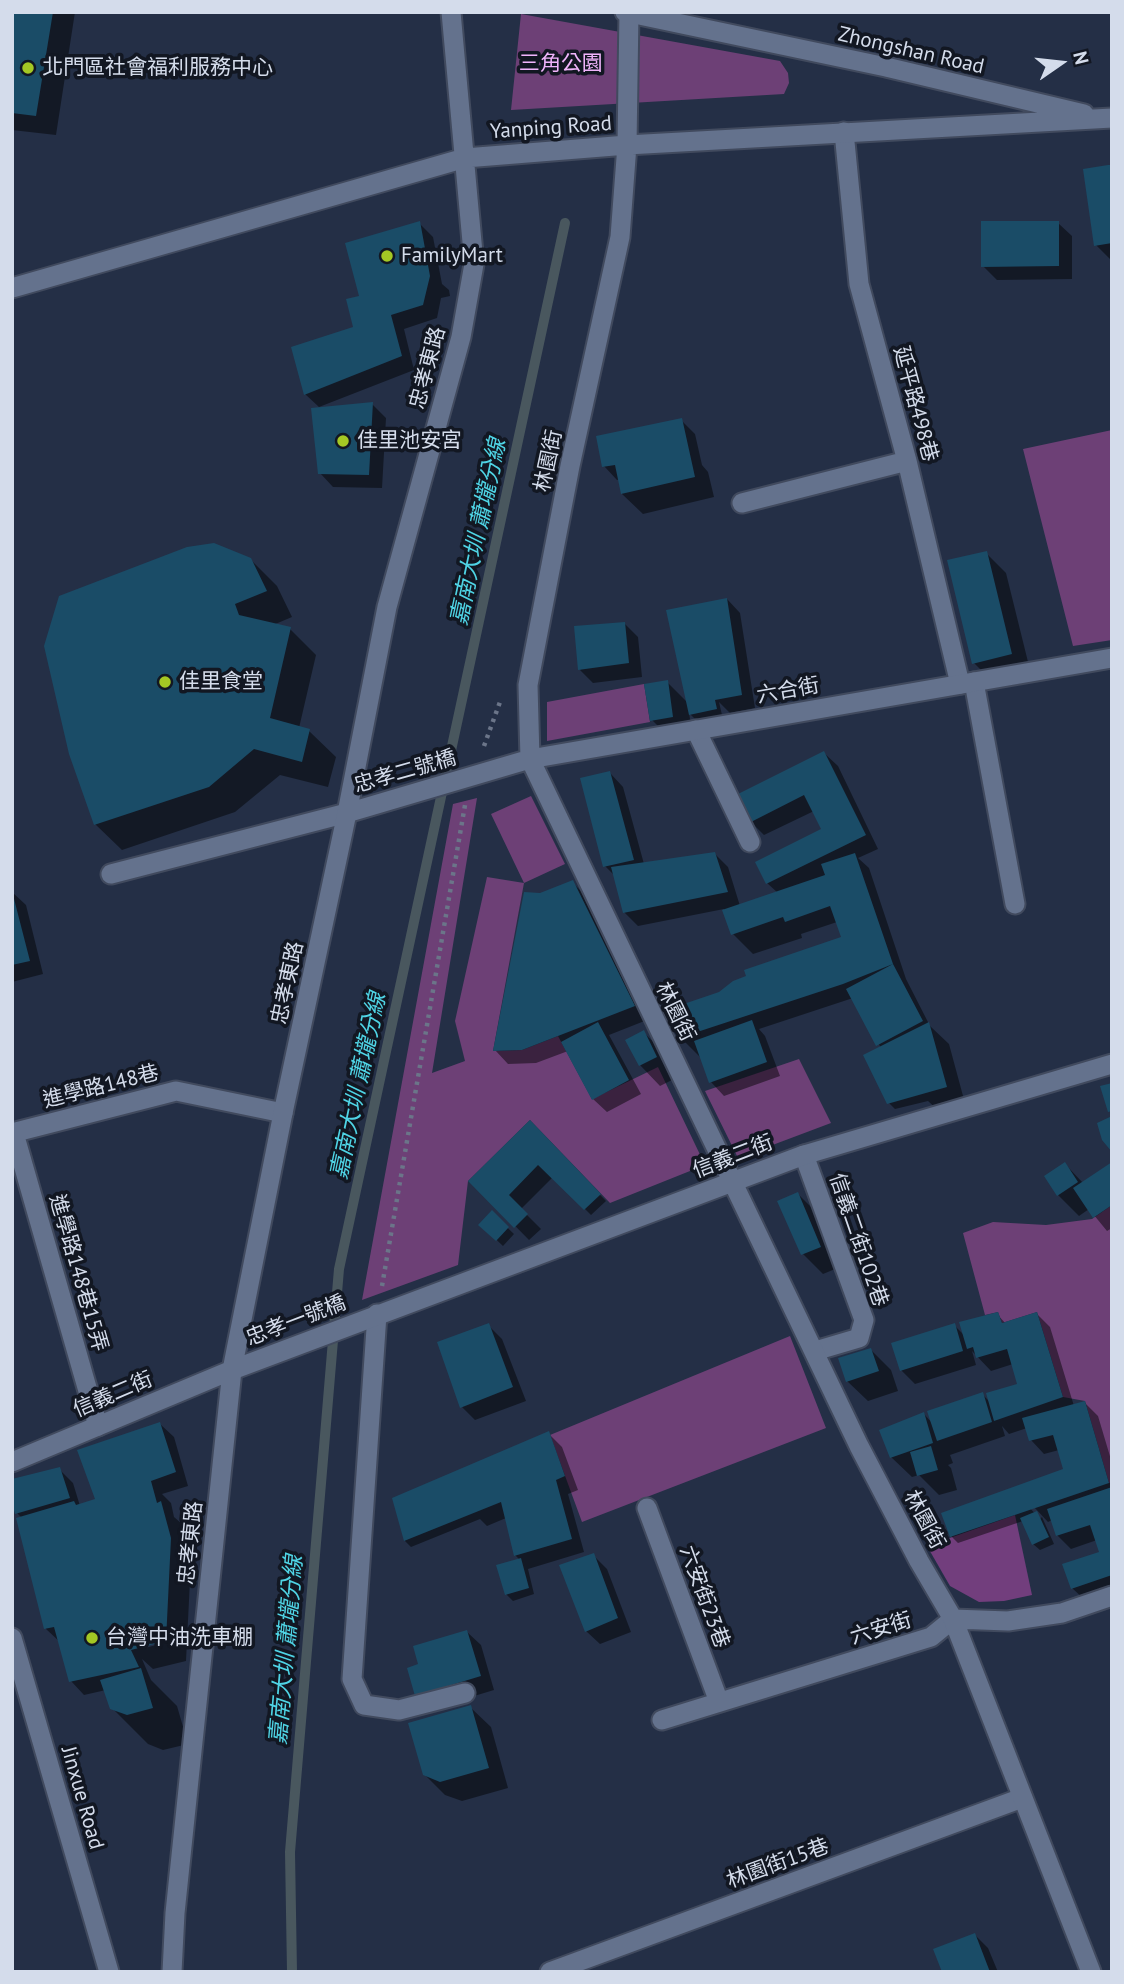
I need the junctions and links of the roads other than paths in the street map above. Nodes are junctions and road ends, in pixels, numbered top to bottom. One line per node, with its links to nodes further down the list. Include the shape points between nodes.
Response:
1 (451, 12): 6 (street, 忠孝東路)
2 (627, 13): 3 (street, Zhongshan Road); 5 (street, 林園街)
3 (1108, 119): 4 (street, Yanping Road)
4 (844, 132): 5 (street, Yanping Road); 8 (street, 延平路498巷, via 859,284)
5 (627, 145): 6 (street, Yanping Road); 13 (street, 林園街, via 620,237 528,685)
6 (465, 158): 7 (street, Yanping Road); 15 (street, 忠孝東路, via 474,264 461,337 387,607)
7 (12, 288)
8 (907, 461): 9 (street); 11 (street, 延平路498巷)
9 (742, 503)
10 (1111, 661): 11 (street, 六合街)
11 (967, 683): 12 (street, 六合街); 18 (street, 延平路498巷)
12 (696, 730): 13 (street, 六合街); 16 (street)
13 (530, 759): 14 (street, 六合街); 23 (street, 林園街)
14 (474, 775): 15 (street, 忠孝二號橋)
15 (347, 813): 17 (street, 忠孝二號橋); 20 (street, 忠孝東路)
16 (750, 842)
17 (111, 874)
18 (1015, 904)
19 (1112, 1064): 22 (street, 信義二街)
20 (283, 1113): 21 (street, 進學路148巷, via 176,1091); 26 (street, 忠孝東路)
21 (13, 1133): 27 (street, 進學路148巷15弄)
22 (804, 1155): 23 (street, 信義二街); 25 (street, 信義二街102巷, via 864,1320 859,1338)
23 (732, 1182): 24 (street, 信義二街); 25 (street, 林園街)
24 (377, 1314): 26 (street, 忠孝一號橋); 33 (street, via 352,1679 364,1705 399,1710)
25 (815, 1350): 31 (street, 林園街, via 859,1446)
26 (232, 1370): 27 (street, 信義二街); 38 (street, 忠孝東路)
27 (98, 1426): 28 (street, 信義二街)
28 (12, 1462)
29 (647, 1508): 34 (street, 六安街23巷)
30 (1112, 1596): 31 (street, via 1062,1613 1008,1621)
31 (953, 1619): 34 (street, 六安街, via 932,1637); 36 (street, 林園街)
32 (12, 1638): 37 (street, Jinxue Road)
33 (465, 1693)
34 (719, 1702): 35 (street, 六安街)
35 (662, 1720)
36 (1022, 1798): 39 (street, 林園街15巷); 40 (street, 林園街)
37 (109, 1972)
38 (172, 1972)
39 (550, 1972)
40 (1091, 1972)

